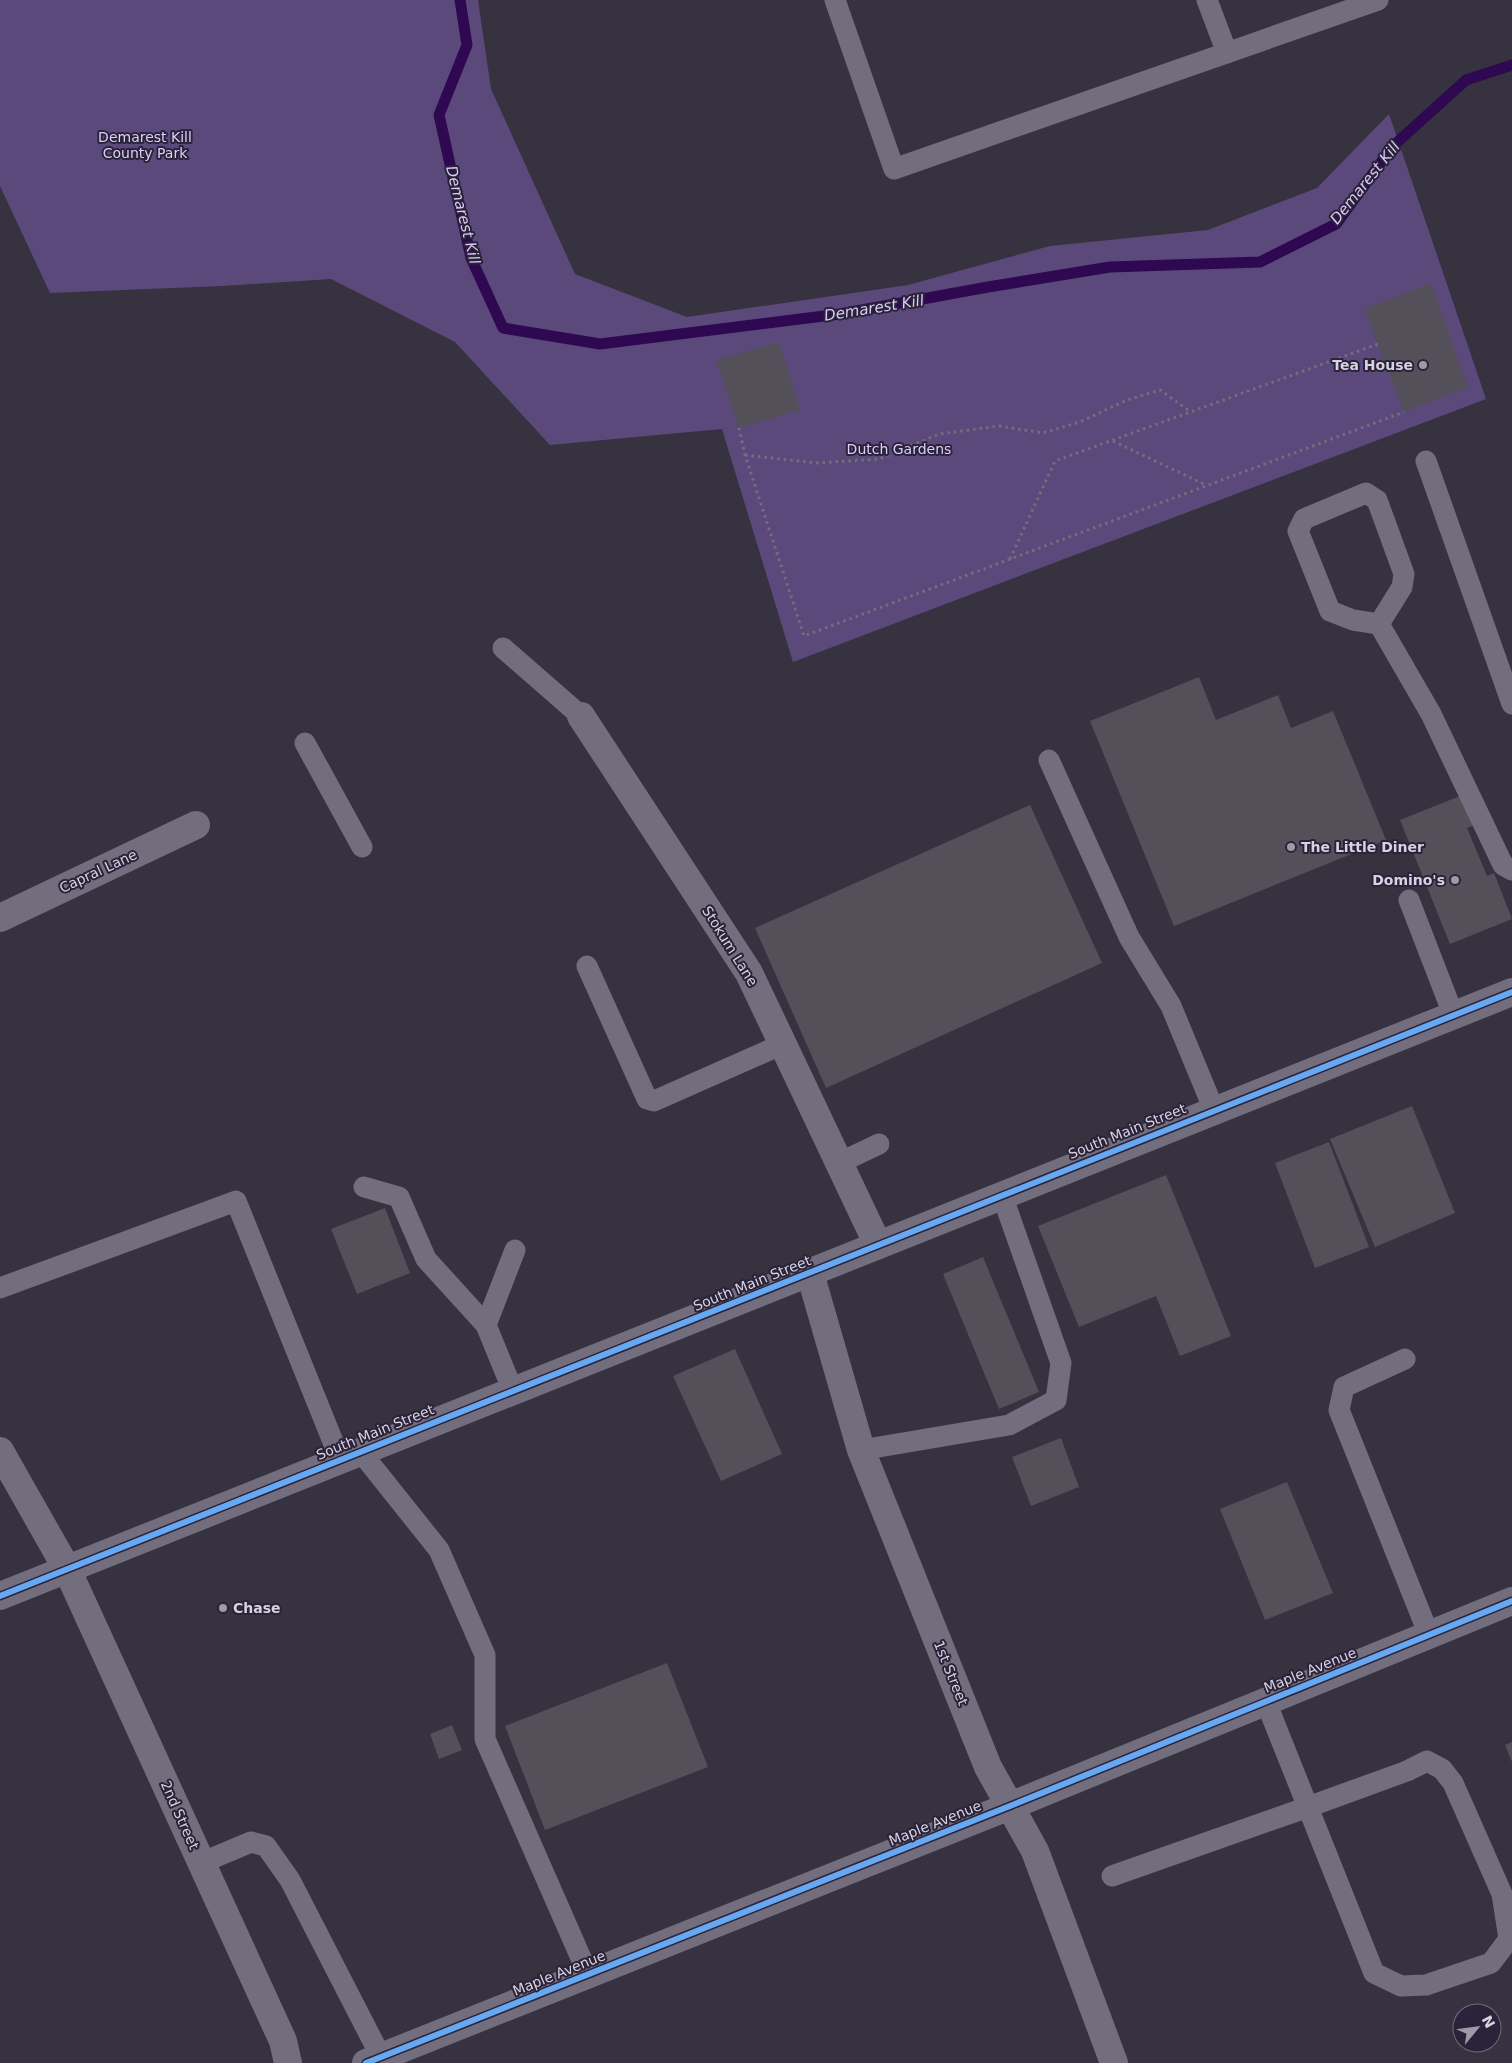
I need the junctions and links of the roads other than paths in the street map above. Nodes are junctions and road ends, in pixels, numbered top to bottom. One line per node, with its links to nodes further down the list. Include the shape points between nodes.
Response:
1 (835, 0): 5 (lane, via 894,169)
2 (1208, 0): 5 (lane)
3 (1378, 0): 4 (lane)
4 (1330, 8): 5 (lane)
5 (1227, 53)
6 (1426, 461): 9 (lane)
7 (1379, 624): 7 (lane, via 1402,587 1404,574 1377,500 1366,494 1304,519 1298,531 1330,611 1353,620); 15 (lane, via 1431,714 1503,864)
8 (503, 648): 10 (lane)
9 (1512, 704)
10 (581, 716): 21 (street, Stokum Lane, via 749,973)
11 (305, 743): 14 (lane)
12 (1049, 760): 22 (lane, via 1129,937 1171,1006)
13 (196, 825): 17 (street, Capral Lane)
14 (362, 847)
15 (1512, 870)
16 (1409, 900): 20 (lane)
17 (0, 918)
18 (587, 966): 21 (lane, via 647,1099 654,1101)
19 (1512, 992): 20 (street, South Main Street)
20 (1453, 1014): 22 (street, South Main Street)
21 (783, 1044): 24 (street, Stokum Lane)
22 (1214, 1110): 26 (street, South Main Street)
23 (879, 1144): 24 (lane)
24 (839, 1163): 27 (street, Stokum Lane)
25 (364, 1188): 31 (lane, via 399,1197 426,1259)
26 (1002, 1195): 27 (street, South Main Street); 35 (lane, via 1061,1363 1056,1400 1009,1425)
27 (878, 1245): 29 (street, South Main Street)
28 (515, 1250): 31 (lane)
29 (810, 1273): 33 (street, South Main Street); 35 (street, 1st Street)
30 (0, 1288): 36 (lane, via 236,1201)
31 (486, 1325): 33 (lane)
32 (1405, 1359): 40 (lane, via 1344,1387 1339,1410)
33 (513, 1391): 36 (street, South Main Street)
34 (0, 1450): 37 (street, 2nd Street)
35 (861, 1450): 42 (street, 1st Street, via 988,1767)
36 (350, 1455): 37 (street, South Main Street); 46 (lane, via 438,1550 485,1656 485,1739)
37 (68, 1569): 38 (street, South Main Street); 44 (street, 2nd Street)
38 (0, 1596)
39 (1512, 1601): 40 (street, Maple Avenue)
40 (1429, 1635): 41 (street, Maple Avenue)
41 (1266, 1702): 42 (street, Maple Avenue); 43 (lane)
42 (1010, 1806): 46 (street, Maple Avenue); 49 (street, 1st Street, via 1035,1851)
43 (1308, 1808): 43 (lane, via 1374,1973 1402,1986 1426,1985 1491,1963 1510,1939 1502,1894 1453,1784 1442,1769 1427,1761); 45 (lane)
44 (201, 1863): 47 (lane, via 251,1842 266,1846 290,1880); 48 (street, 2nd Street, via 283,2041)
45 (1112, 1876)
46 (588, 1974): 47 (street, Maple Avenue)
47 (373, 2060)
48 (288, 2063)
49 (1114, 2063)

